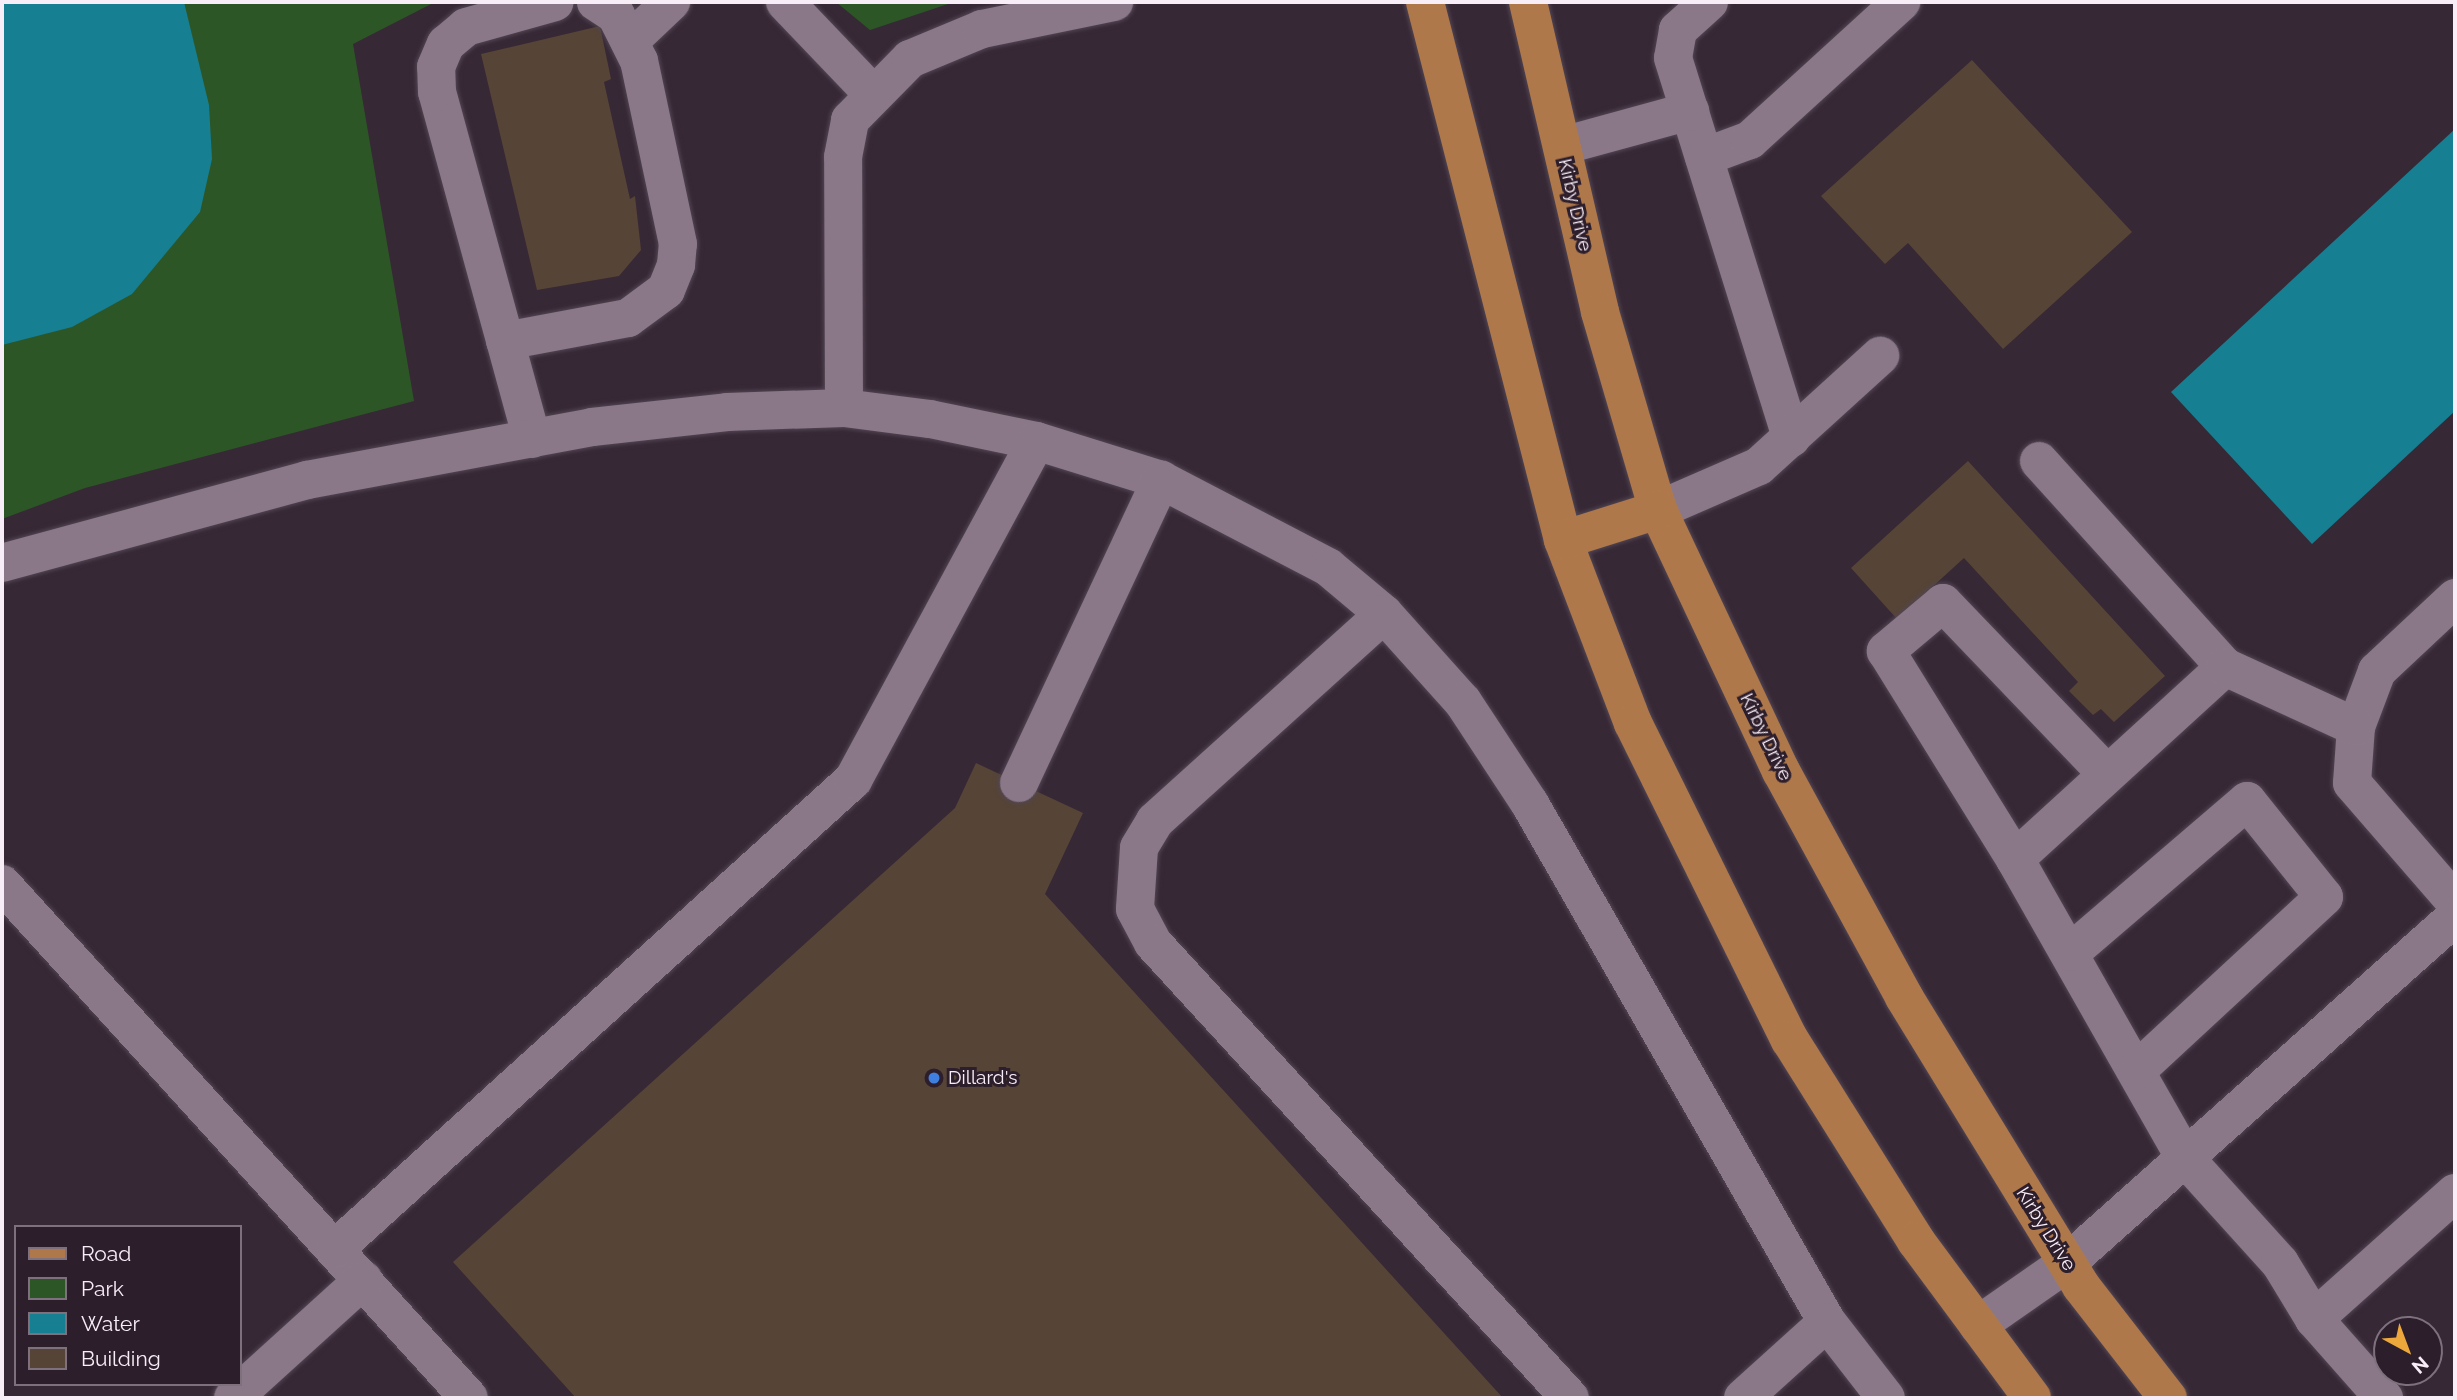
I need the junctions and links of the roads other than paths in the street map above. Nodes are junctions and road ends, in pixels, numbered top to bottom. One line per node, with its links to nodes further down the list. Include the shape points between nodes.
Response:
1 (555, 2): 15 (street, via 466,27 446,44 436,67 436,92)
2 (596, 2): 10 (street, via 616,15)
3 (671, 2): 10 (street)
4 (785, 2): 11 (street)
5 (1114, 2): 11 (street, via 982,29 910,59)
6 (1424, 2): 24 (main road)
7 (1528, 2): 13 (main road, Kirby Drive)
8 (1709, 2): 12 (street, via 1676,39 1673,58)
9 (1901, 2): 14 (street, via 1750,140)
10 (632, 39): 15 (street, via 678,244 666,290 628,318)
11 (872, 93): 17 (street, via 850,120 843,157)
12 (1690, 111): 13 (street); 14 (street)
13 (1562, 146): 23 (main road, Kirby Drive, via 1600,312)
14 (1704, 157): 18 (street)
15 (505, 341): 19 (street)
16 (1880, 356): 18 (street)
17 (844, 408): 19 (street, via 727,412); 20 (street)
18 (1791, 438): 23 (street, via 1759,467)
19 (533, 439): 25 (street, via 281,486)
20 (1036, 441): 22 (street); 40 (street, via 853,780)
21 (2039, 461): 28 (street)
22 (1161, 480): 27 (street, via 1328,567); 31 (street)
23 (1658, 510): 24 (main road); 41 (main road, Kirby Drive, via 1781,771 1891,973)
24 (1563, 540): 45 (main road, via 1633,723 1777,1015 1916,1241)
25 (2, 563)
26 (2455, 598): 29 (street, via 2376,671)
27 (1384, 614): 44 (street, via 1462,702 1530,804); 48 (street, via 1155,821 1139,848 1135,909 1153,943)
28 (2225, 667): 29 (street); 30 (street)
29 (2356, 727): 34 (street, via 2352,783)
30 (2108, 774): 32 (street); 32 (street, via 1943,603 1886,651)
31 (1019, 783)
32 (2015, 859): 36 (street)
33 (2, 884): 40 (street)
34 (2455, 902)
35 (2455, 917): 38 (street)
36 (2071, 952): 37 (street); 37 (street, via 2247,801 2324,897)
37 (2137, 1070): 38 (street)
38 (2185, 1158): 41 (street); 43 (street, via 2280,1263)
39 (2455, 1193): 43 (street)
40 (335, 1249): 42 (street)
41 (2067, 1263): 45 (street); 52 (main road, Kirby Drive)
42 (363, 1280): 46 (street); 47 (street)
43 (2314, 1319): 53 (street)
44 (1828, 1321): 49 (street); 50 (street)
45 (1979, 1325): 51 (main road)
46 (233, 1398)
47 (469, 1398)
48 (1570, 1398)
49 (1743, 1398)
50 (1886, 1398)
51 (2032, 1398)
52 (2168, 1398)
53 (2384, 1398)

